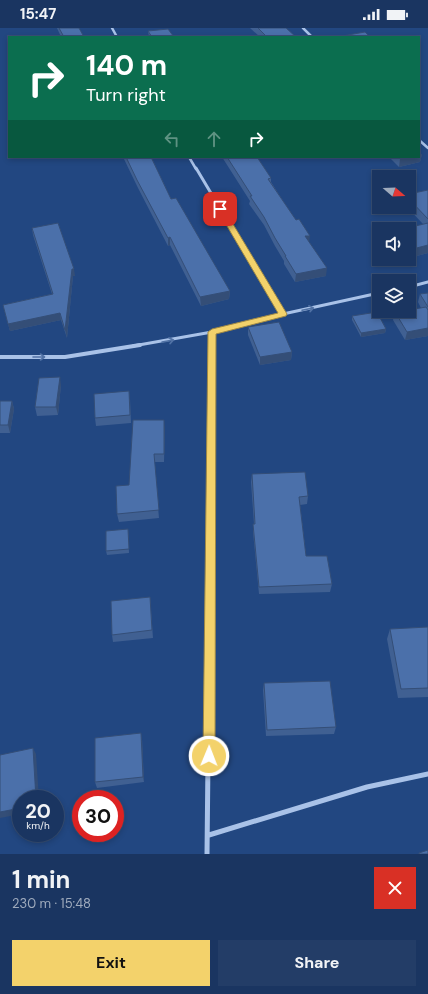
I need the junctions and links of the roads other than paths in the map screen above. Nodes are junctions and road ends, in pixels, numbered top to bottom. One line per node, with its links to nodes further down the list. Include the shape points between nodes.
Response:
1 (303, 28): 2 (street)
2 (311, 36)
3 (420, 141): 4 (street)
4 (428, 148)
5 (190, 158): 9 (street)
6 (428, 282): 7 (street)
7 (416, 285)
8 (372, 295): 9 (street, one-way to 8)
9 (283, 314): 10 (street)
10 (212, 332): 11 (street, one-way to 10, via 65,357); 13 (street)
11 (0, 357)
12 (428, 774): 13 (street, via 368,787)
13 (209, 835): 14 (street)
14 (207, 854)

